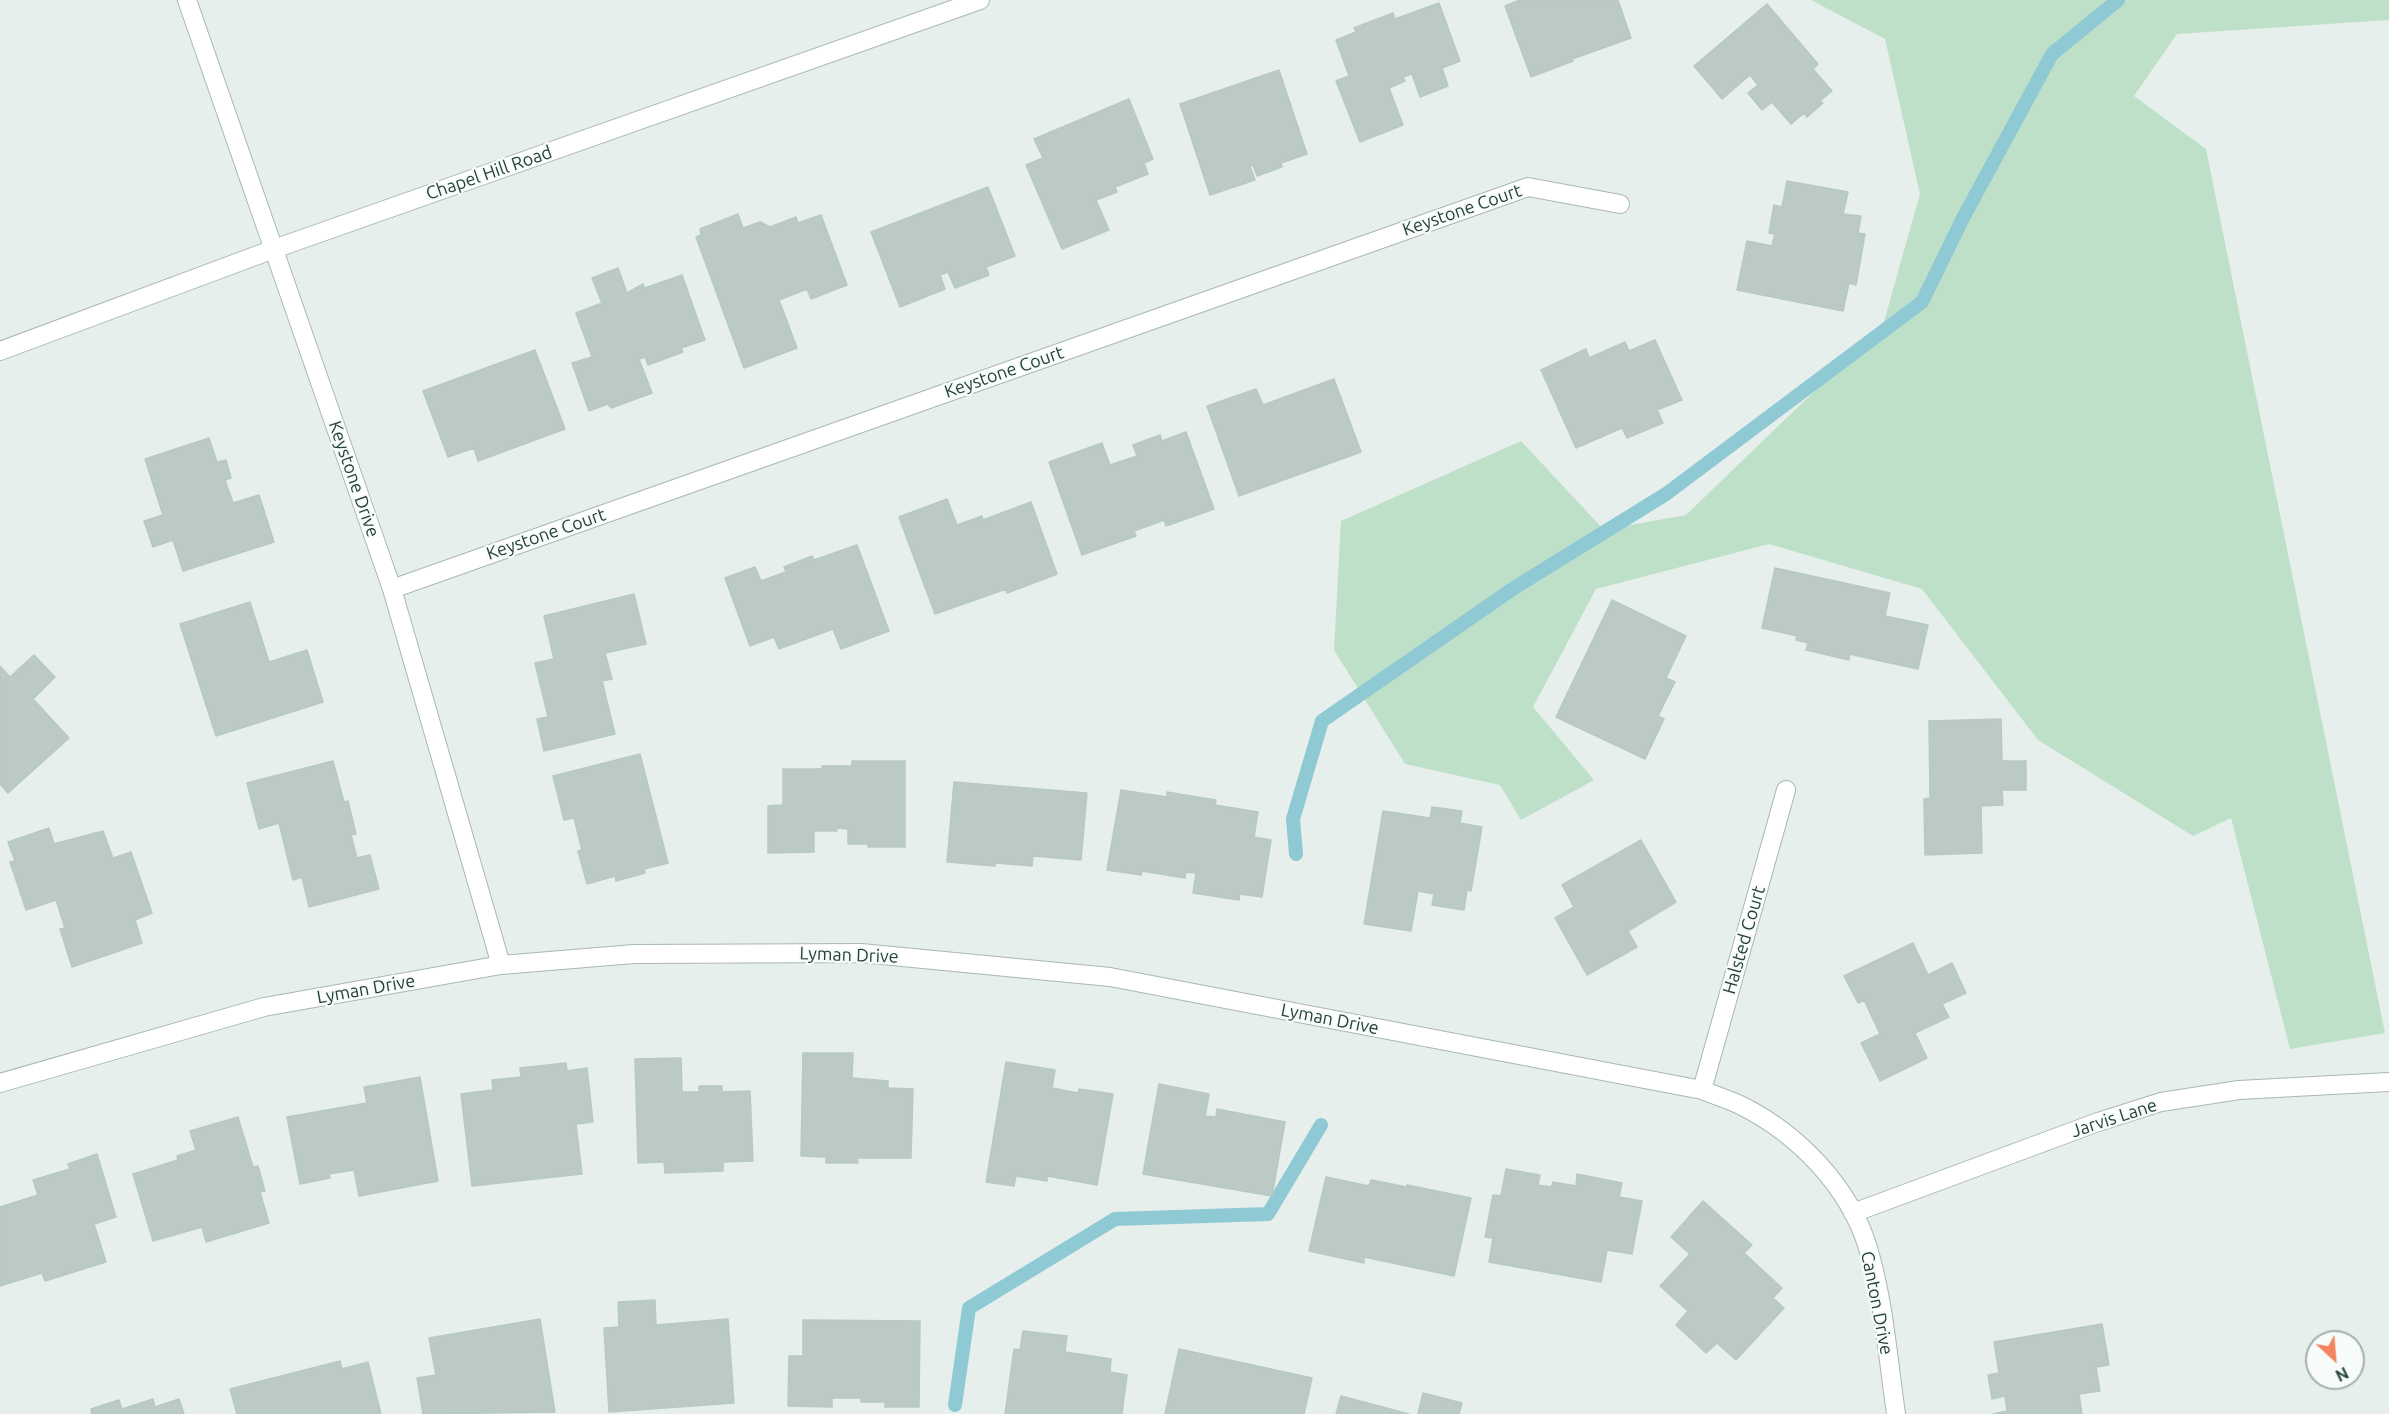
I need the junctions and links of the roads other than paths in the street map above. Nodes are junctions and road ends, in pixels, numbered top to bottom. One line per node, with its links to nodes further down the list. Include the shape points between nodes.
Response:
1 (187, 0): 4 (street, Keystone Drive)
2 (980, 0): 4 (street, Chapel Hill Road)
3 (1620, 204): 6 (street, Keystone Court, via 1528,187)
4 (274, 249): 5 (street, Chapel Hill Road); 6 (street, Keystone Drive)
5 (0, 351)
6 (392, 589): 8 (street, Keystone Drive)
7 (1786, 790): 11 (street, Halsted Court)
8 (501, 965): 9 (street, Lyman Drive, via 264,1007); 11 (street, Lyman Drive, via 634,954 861,953 1110,977)
9 (0, 1083)
10 (2389, 1083): 12 (street, Jarvis Lane, via 2239,1090 2161,1102)
11 (1702, 1090): 12 (street, Canton Drive, via 1744,1107 1788,1135 1826,1172)
12 (1853, 1213): 13 (street, Canton Drive, via 1868,1247)
13 (1896, 1414)

